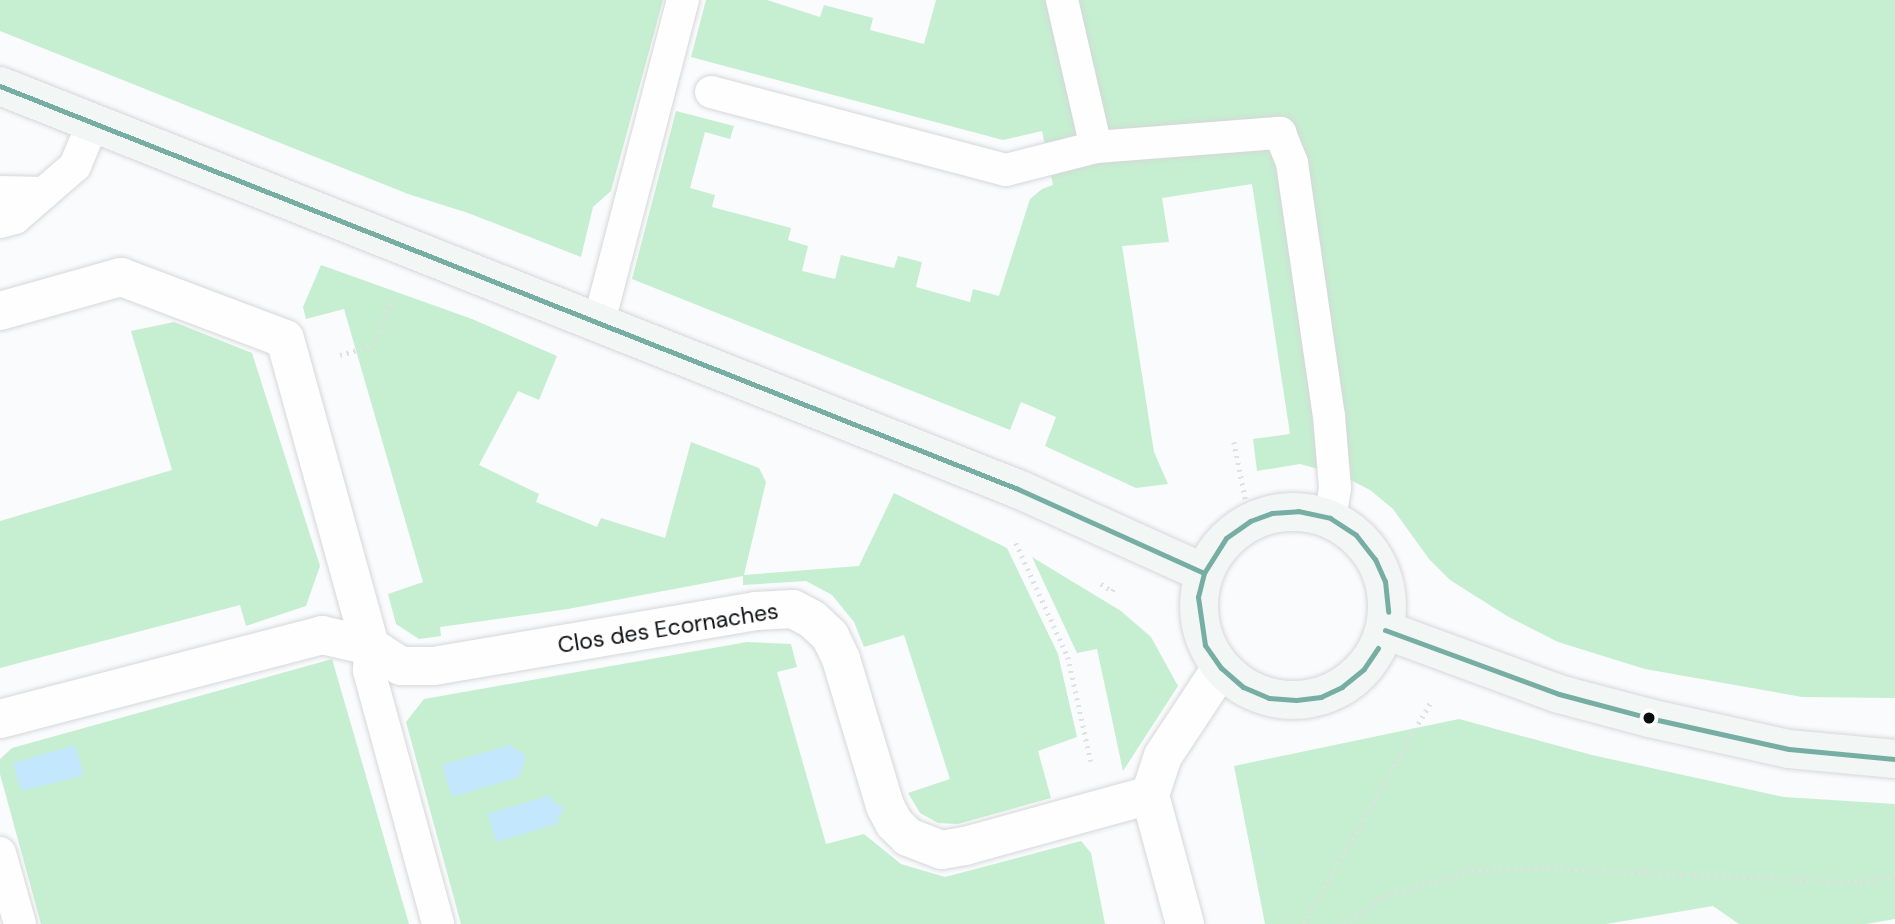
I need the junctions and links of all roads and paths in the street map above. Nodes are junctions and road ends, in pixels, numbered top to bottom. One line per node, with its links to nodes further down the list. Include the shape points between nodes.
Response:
1 (683, 0): 12 (lane)
2 (1062, 0): 6 (lane)
3 (0, 86): 5 (main road)
4 (711, 92): 6 (lane, via 1006,170)
5 (93, 123): 8 (lane, via 75,166); 10 (main road)
6 (1096, 147): 16 (lane, via 1280,132 1292,163 1329,416 1335,488)
7 (0, 192): 8 (lane)
8 (44, 193): 9 (lane, via 15,218)
9 (0, 222)
10 (412, 248): 12 (main road); 13 (path, via 374,345)
11 (0, 311): 13 (street, via 121,277 285,339)
12 (599, 322): 15 (main road)
13 (294, 369): 20 (street)
14 (1234, 442): 17 (path)
15 (985, 476): 18 (main road); 26 (path, via 1068,657)
16 (1330, 518): 17 (main road, via 1298,511); 19 (main road, via 1356,535 1375,559 1385,581)
17 (1250, 521): 18 (main road, via 1226,538)
18 (1204, 573): 22 (main road, via 1199,620 1205,645)
19 (1385, 630): 21 (main road); 22 (main road, via 1364,669 1342,687 1321,696 1296,701 1269,698 1243,687)
20 (370, 646): 23 (street, Clos des Ecornaches, via 322,635); 26 (street, Clos des Ecornaches, via 401,666 434,666 756,611 793,609 830,636 885,806 908,837 942,850); 30 (lane, via 369,671)
21 (1449, 656): 24 (main road, via 1559,695 1669,723 1789,749); 32 (path, via 1428,710)
22 (1221, 668): 25 (street, via 1163,756)
23 (0, 719)
24 (1895, 759)
25 (1150, 795): 26 (street, Clos des Ecornaches); 31 (street)
26 (1101, 808)
27 (0, 853): 29 (lane)
28 (1895, 875): 33 (path, via 1860,882 1547,868 1472,870 1382,897)
29 (20, 924)
30 (438, 924)
31 (1185, 924)
32 (1303, 924)
33 (1344, 924)

